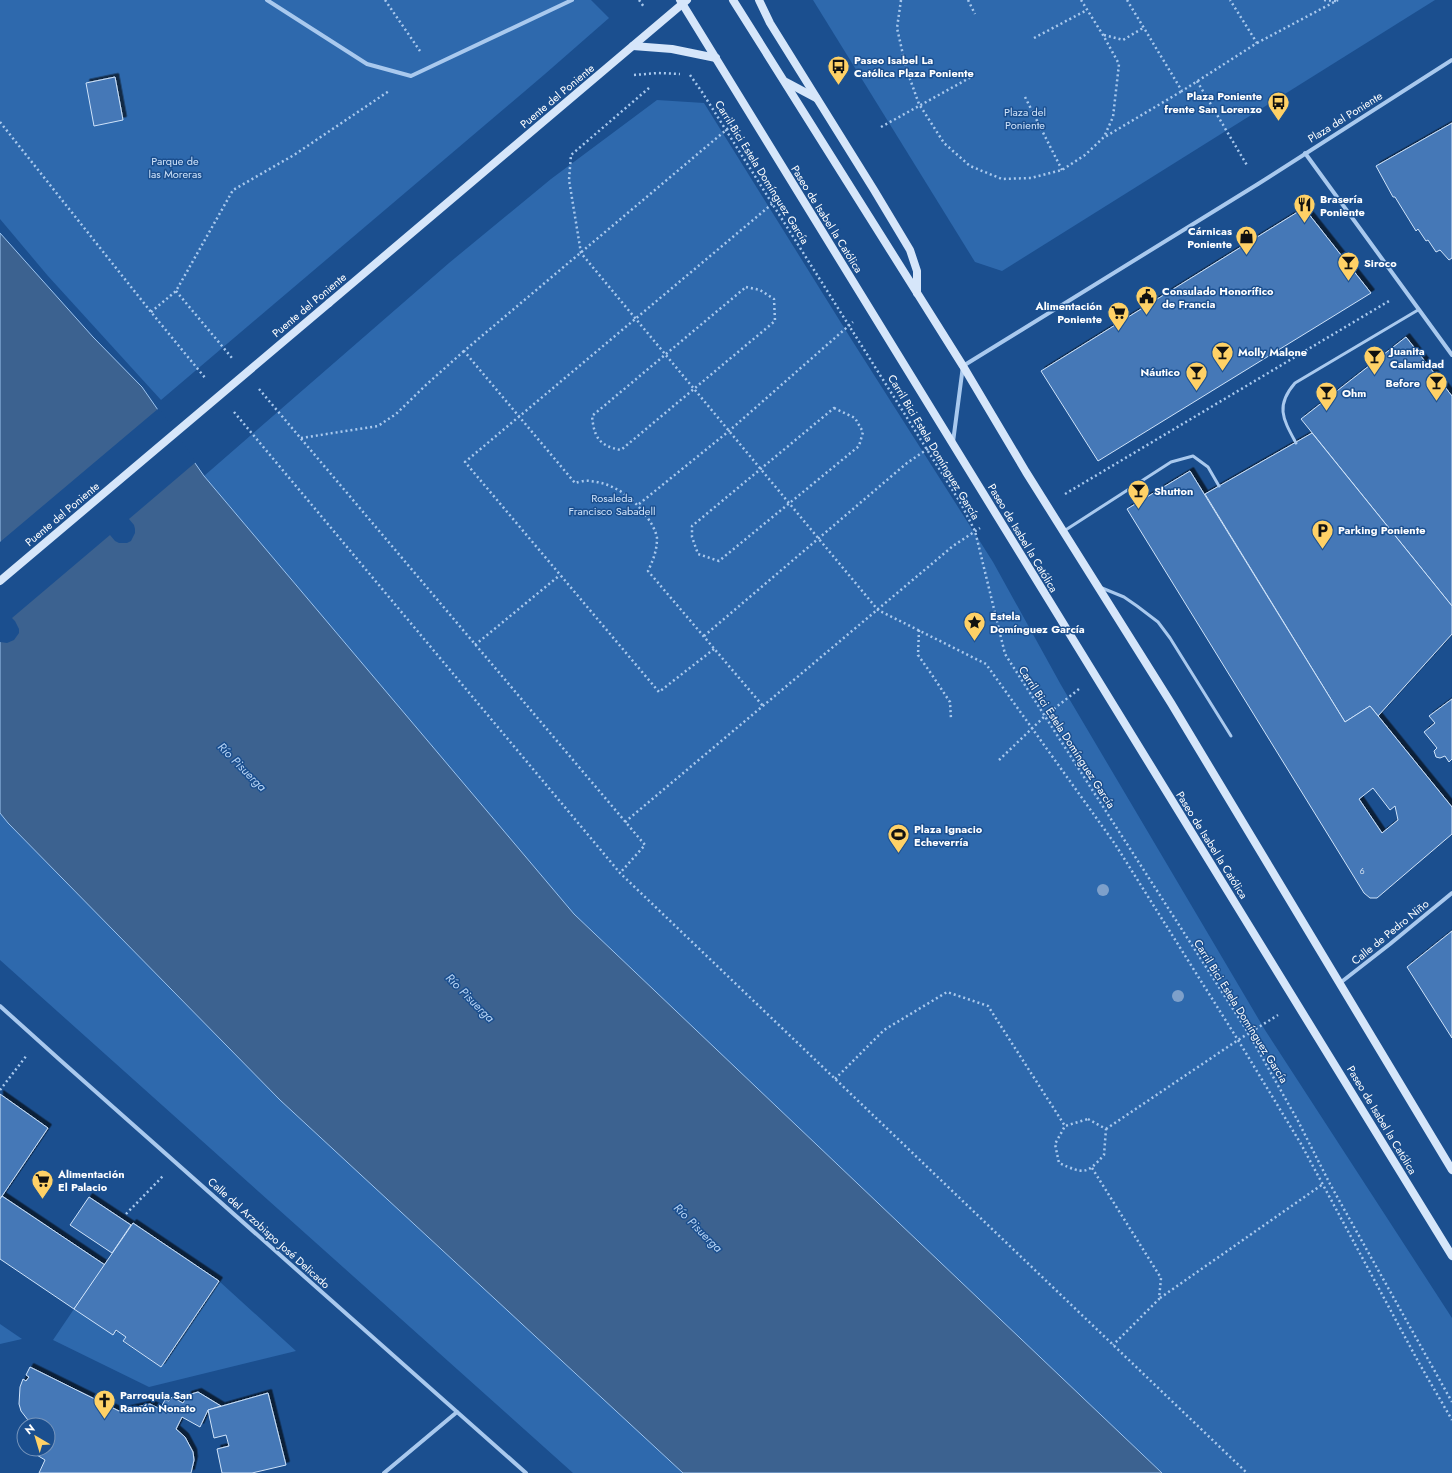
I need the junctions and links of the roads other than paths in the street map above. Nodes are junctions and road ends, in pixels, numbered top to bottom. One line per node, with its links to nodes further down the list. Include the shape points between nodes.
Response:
1 (267, 0): 2 (street, via 367,64 411,76)
2 (572, 0)
3 (733, 0): 9 (main road)
4 (759, 0): 10 (main road)
5 (683, 1): 6 (main road, Puente del Poniente); 7 (main road, Paseo de Isabel la Católica)
6 (633, 46): 7 (main road, via 672,49); 20 (main road, Puente del Poniente, bridge)
7 (716, 58): 17 (main road, Paseo de Isabel la Católica)
8 (1452, 60): 11 (street, Plaza del Poniente)
9 (784, 81): 10 (main road); 12 (main road)
10 (816, 99): 12 (main road, via 910,250 916,271)
11 (1305, 153): 13 (street); 15 (street, Plaza del Poniente)
12 (917, 293): 15 (main road)
13 (1418, 310): 14 (street); 16 (lane, via 1295,383 1287,392 1282,406 1285,423)
14 (1452, 355)
15 (963, 366): 17 (street); 19 (main road)
16 (1296, 443)
17 (953, 445): 27 (main road, Paseo de Isabel la Católica)
18 (1219, 486): 19 (lane, via 1208,467 1192,456 1171,462)
19 (1064, 531): 21 (main road)
20 (0, 581)
21 (1098, 586): 22 (lane, via 1124,597 1158,622); 24 (main road)
22 (1230, 736)
23 (1452, 893): 24 (street, Calle de Pedro Niño)
24 (1339, 983): 26 (main road)
25 (0, 1006): 28 (street, Calle del Arzobispo José Delicado)
26 (1452, 1170)
27 (1452, 1256)
28 (457, 1412): 29 (street); 30 (street, Calle del Arzobispo José Delicado)
29 (384, 1473)
30 (526, 1473)

